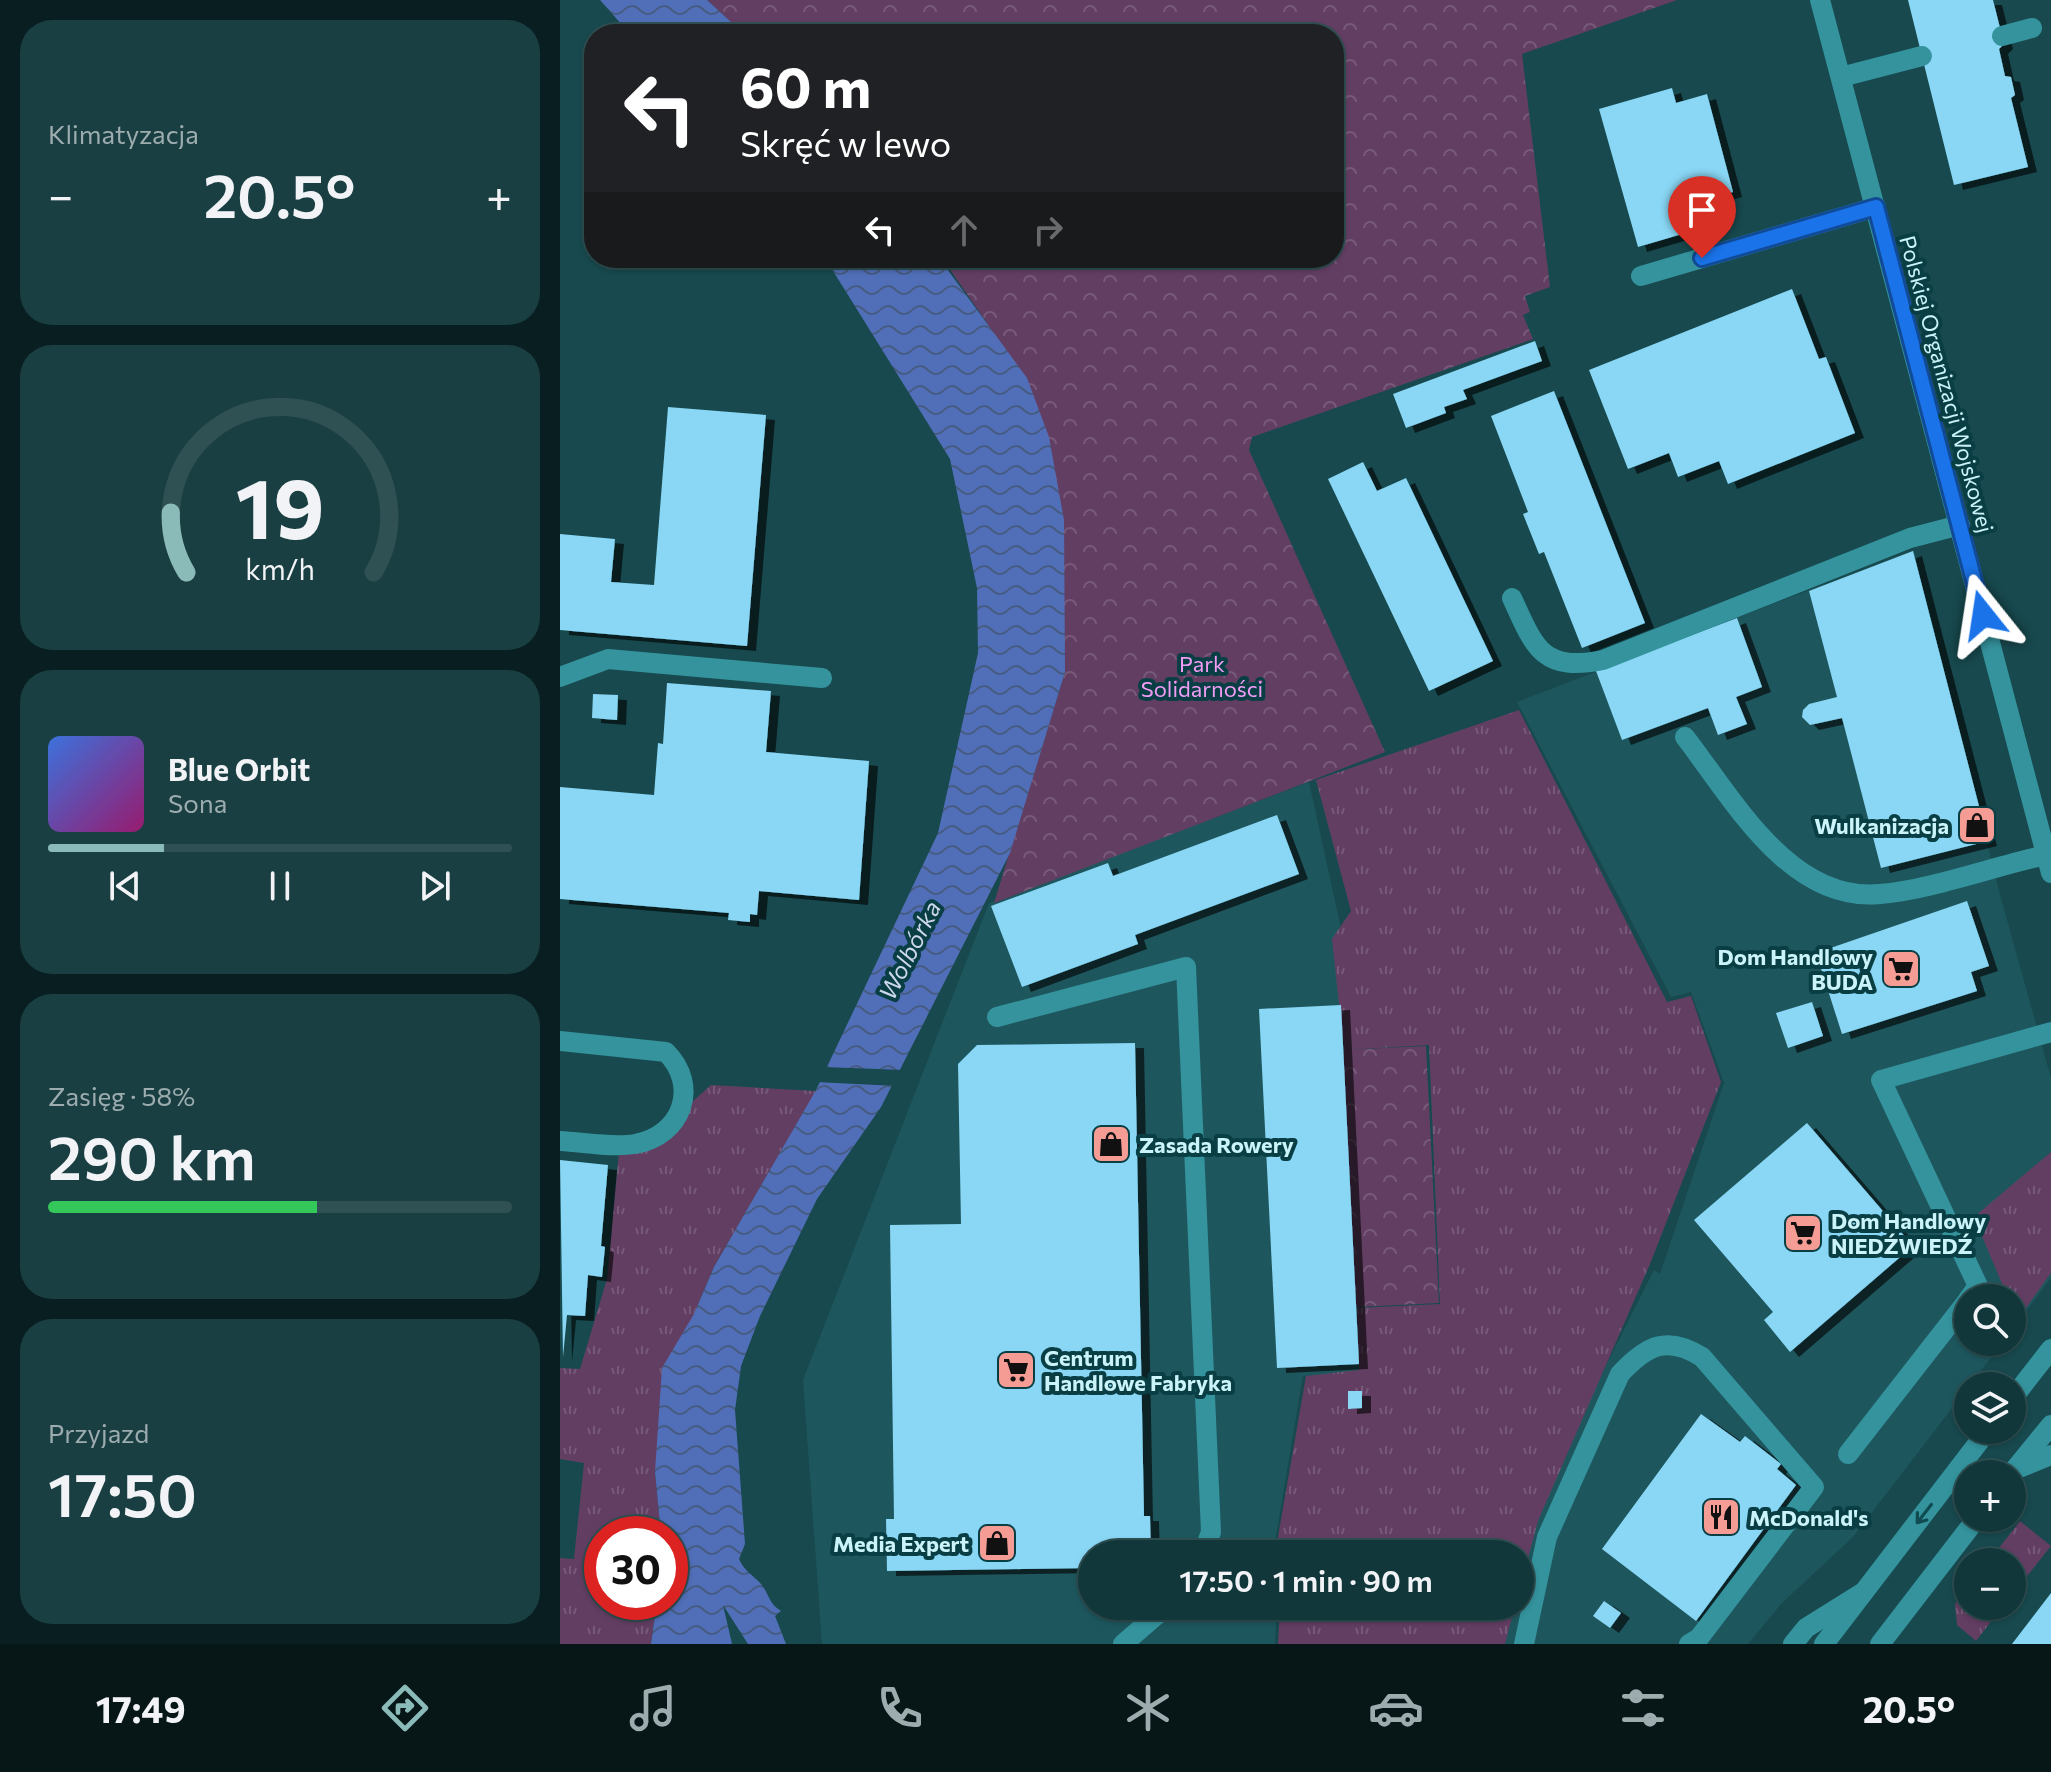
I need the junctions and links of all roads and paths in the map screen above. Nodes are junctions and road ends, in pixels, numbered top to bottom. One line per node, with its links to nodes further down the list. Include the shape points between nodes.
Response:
1 (1820, 0): 5 (street, Polskiej Organizacji Wojskowej)
2 (2032, 28): 3 (street)
3 (2002, 36)
4 (1922, 56): 5 (street)
5 (1841, 77): 6 (street, Polskiej Organizacji Wojskowej)
6 (1876, 207): 7 (street); 8 (street, Polskiej Organizacji Wojskowej)
7 (1641, 276)
8 (1960, 525): 9 (street, via 1910,538 1603,660 1577,665 1551,660 1540,651); 13 (street, Polskiej Organizacji Wojskowej)
9 (1512, 598)
10 (560, 677): 11 (street, via 608,659)
11 (822, 678)
12 (1685, 737): 13 (street, via 1752,824 1819,885 1880,894)
13 (2048, 864)
14 (997, 1017): 31 (street, via 1186,967)
15 (2051, 1032): 18 (street, via 1881,1080)
16 (560, 1041): 17 (street, via 666,1052 685,1085 685,1102 662,1134 634,1144)
17 (560, 1141)
18 (1977, 1284)
19 (1954, 1318): 26 (street)
20 (2051, 1349): 22 (street)
21 (2051, 1364): 22 (street)
22 (2031, 1374): 23 (street)
23 (2026, 1381)
24 (2051, 1425): 28 (street)
25 (1977, 1444): 32 (street, one-way to 32)
26 (1848, 1454)
27 (2051, 1455): 29 (street)
28 (2023, 1460)
29 (2026, 1466)
30 (1966, 1532): 39 (street)
31 (1208, 1540)
32 (1862, 1593): 37 (street, via 1806,1628); 38 (street)
33 (1151, 1620): 34 (street)
34 (1123, 1644)
35 (1524, 1644): 36 (street, via 1547,1537 1620,1374 1636,1356 1662,1344 1684,1346 1702,1357 1814,1487 1699,1638)
36 (1689, 1644)
37 (1793, 1644)
38 (1824, 1644)
39 (1880, 1644)

